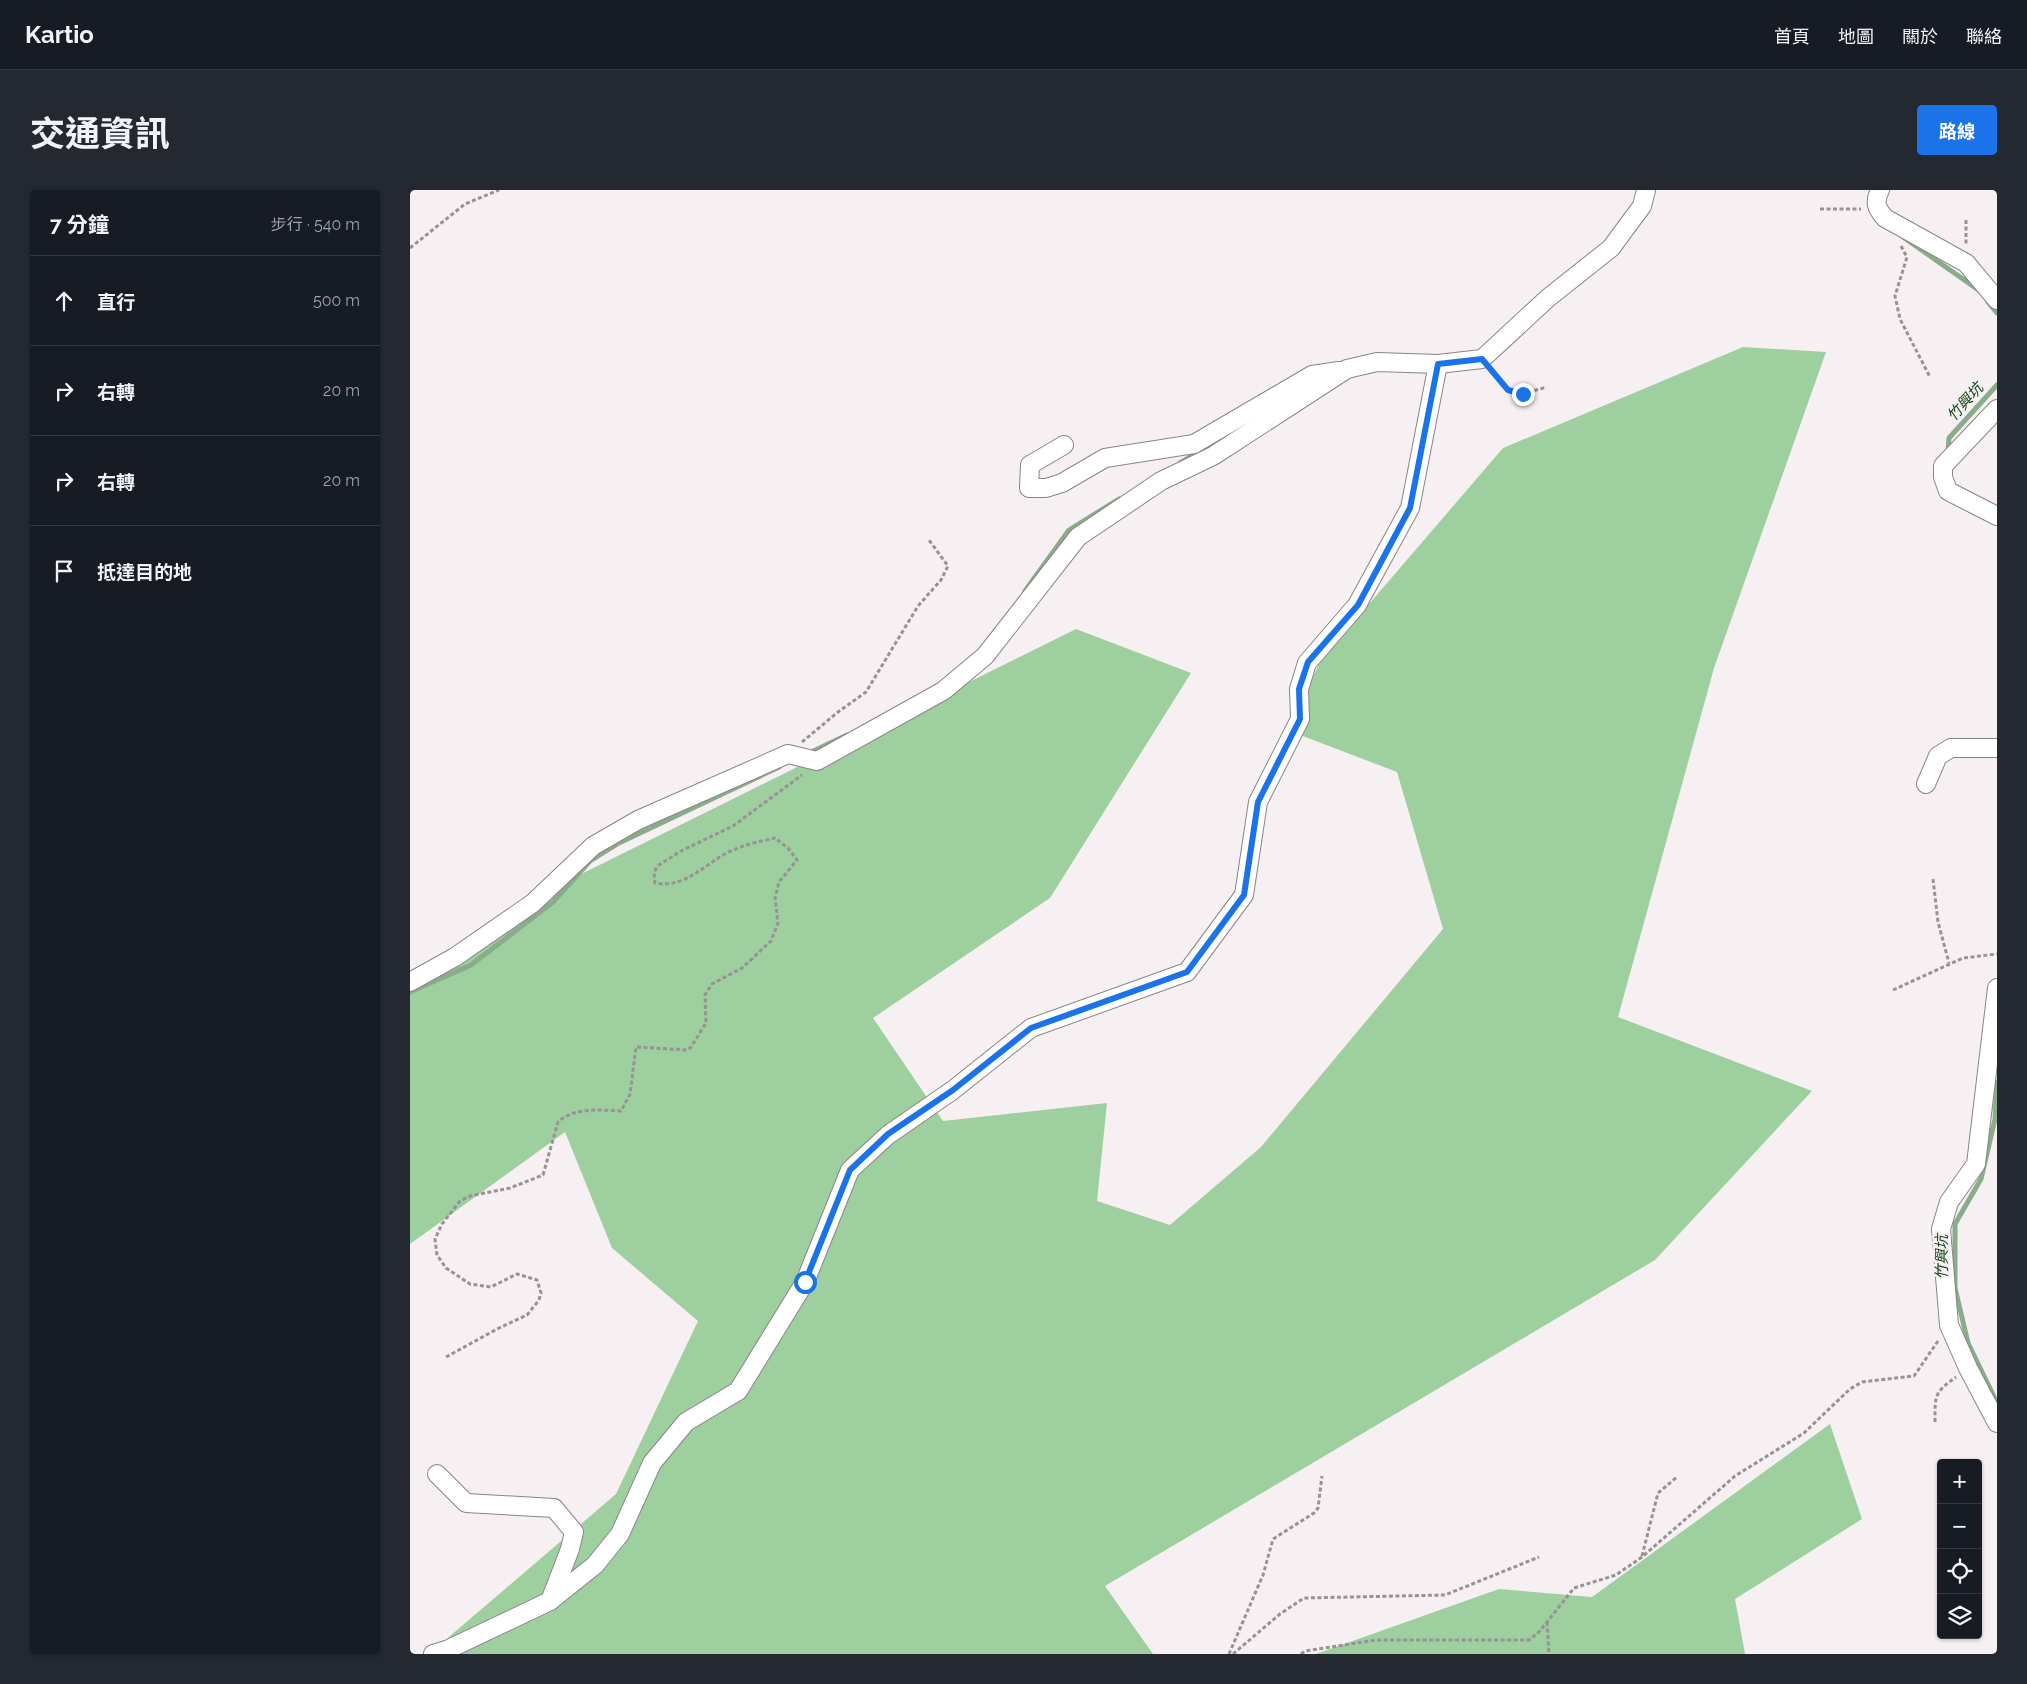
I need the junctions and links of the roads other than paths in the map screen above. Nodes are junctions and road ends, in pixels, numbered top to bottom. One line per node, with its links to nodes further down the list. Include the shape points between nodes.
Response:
1 (1646, 190): 4 (lane, via 1642,206 1611,248 1548,298 1482,359)
2 (1880, 190): 3 (lane, via 1876,198 1877,209 1893,223 1966,263)
3 (1997, 300)
4 (1438, 364): 5 (lane, via 1377,362); 15 (lane, via 1410,508 1358,605 1308,662 1299,689 1300,719 1258,802 1244,895 1187,972 1031,1028 953,1090 888,1134 850,1170 805,1282 738,1391 686,1422 652,1463 620,1534 595,1565)
5 (1347, 369): 7 (lane, via 1312,375 1194,444 1105,458 1062,483 1046,488 1029,488 1030,464); 11 (lane, via 1214,456 1160,481 1078,537 985,656 943,691 817,761 788,754 638,820 593,846 533,903 454,957)
6 (1997, 409): 8 (lane, via 1943,466 1942,474 1948,491)
7 (1064, 445)
8 (1997, 516)
9 (1997, 748): 10 (lane, via 1951,748 1938,756)
10 (1926, 784)
11 (410, 982)
12 (1997, 988): 13 (lane, via 1976,1164 1949,1202 1941,1230 1949,1325)
13 (1997, 1423)
14 (437, 1474): 15 (lane, via 466,1503 554,1508 574,1532)
15 (550, 1601): 16 (lane)
16 (433, 1654)

